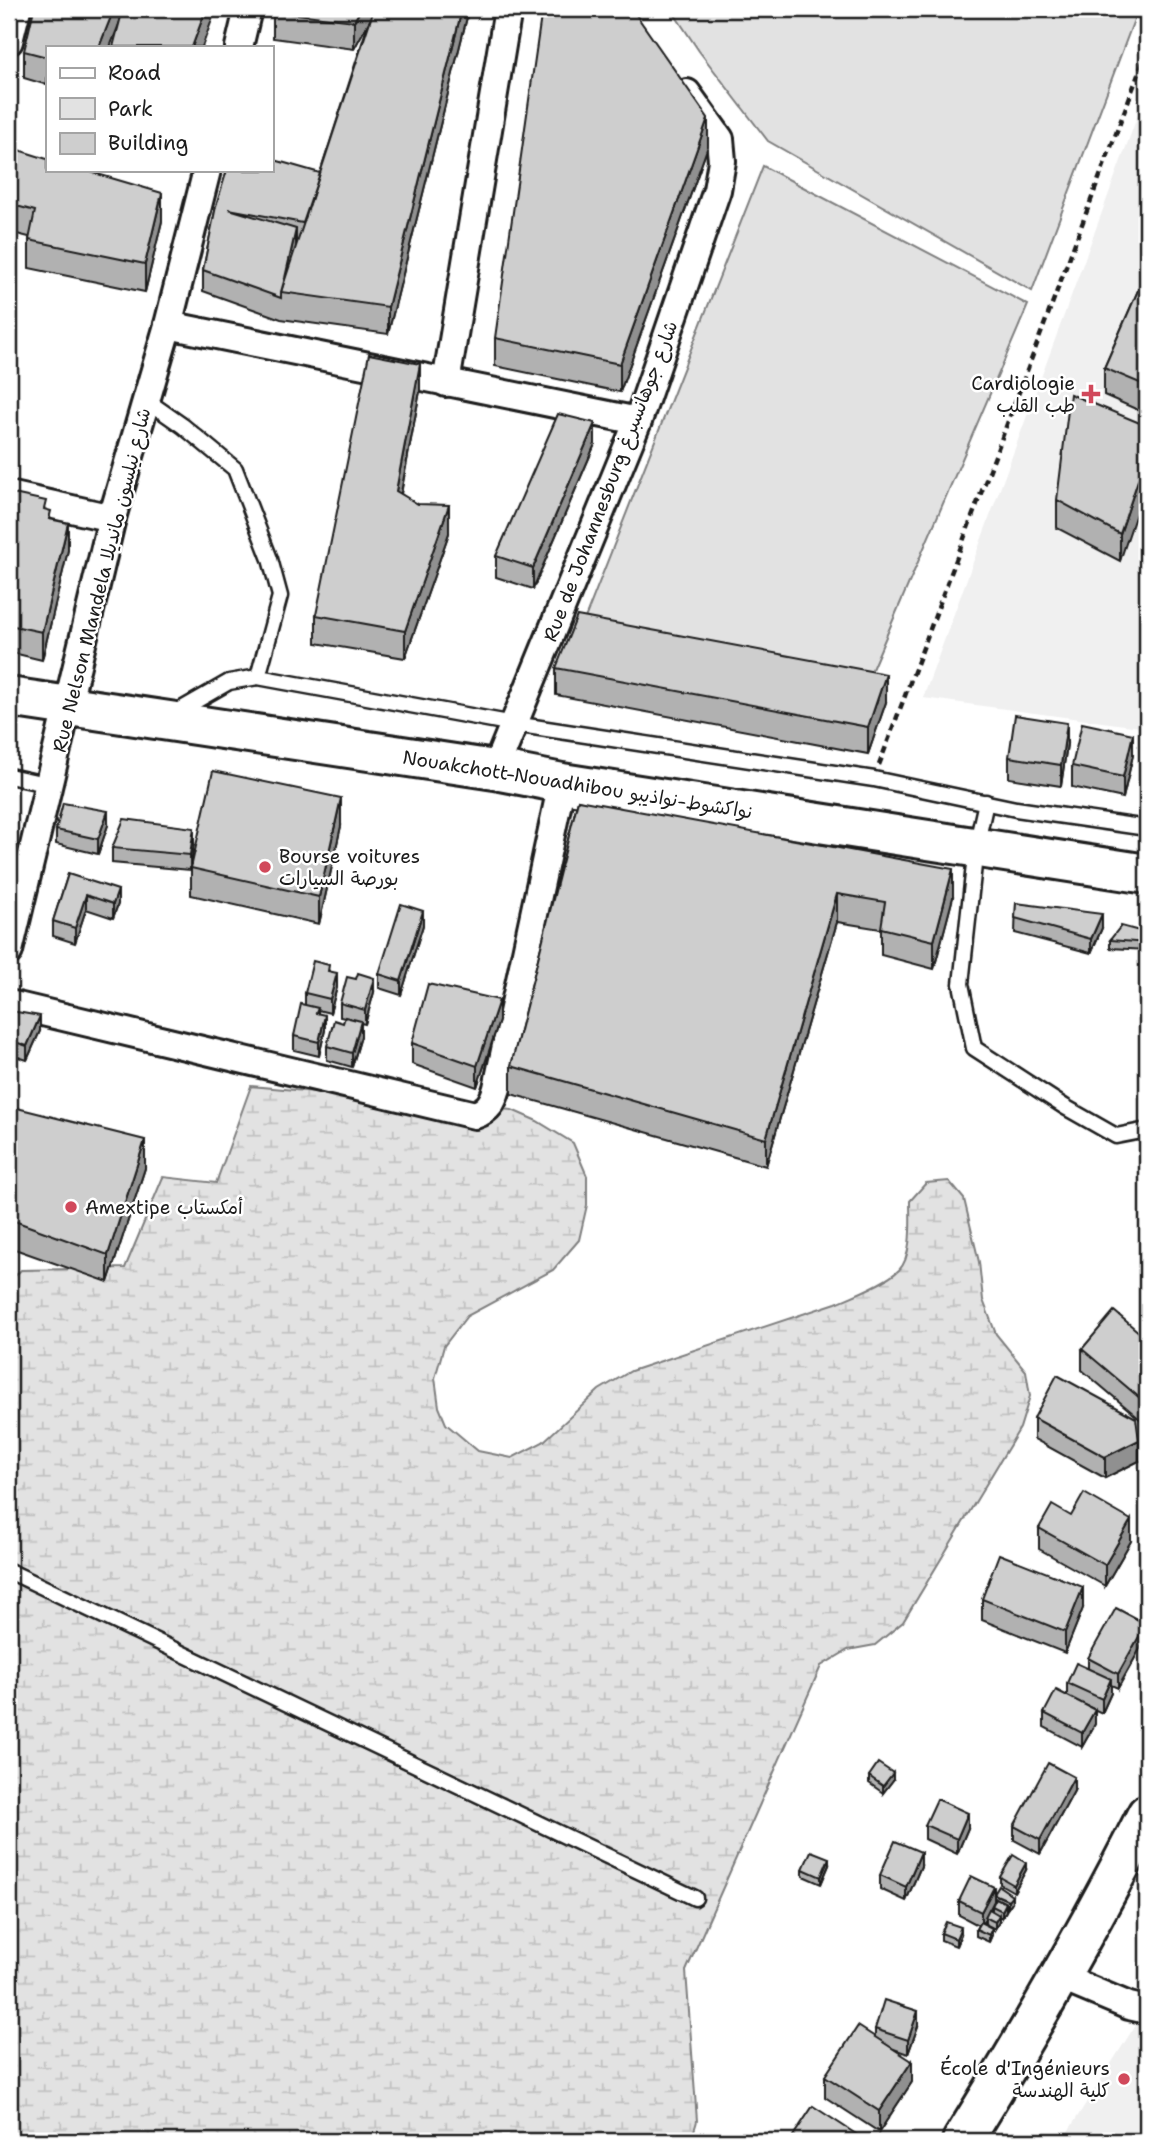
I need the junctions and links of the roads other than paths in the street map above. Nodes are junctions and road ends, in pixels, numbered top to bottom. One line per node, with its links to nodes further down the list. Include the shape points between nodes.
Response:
1 (17, 9): 4 (street)
2 (248, 9): 5 (street)
3 (508, 9): 9 (street)
4 (9, 41)
5 (239, 46)
6 (674, 74): 11 (street, Rue de Johannesburg شارع جوهانسبرغ, via 720,139 721,173)
7 (206, 172): 8 (street, Rue Nelson Mandela شارع نيلسون مانديلا)
8 (168, 325): 9 (street); 10 (street, Rue Nelson Mandela شارع نيلسون مانديلا)
9 (446, 383): 11 (street)
10 (146, 400): 13 (street, Rue Nelson Mandela شارع نيلسون مانديلا); 14 (lane, via 234,469 280,596)
11 (638, 421): 18 (street, Rue de Johannesburg شارع جوهانسبرغ)
12 (9, 495): 13 (street)
13 (112, 518): 16 (street, Rue Nelson Mandela شارع نيلسون مانديلا)
14 (258, 677): 17 (lane, via 229,682); 18 (lane)
15 (9, 697): 16 (main road, Nouakchott-Nouadhibou نواكشوط-نواذيبو)
16 (69, 704): 17 (main road, Nouakchott-Nouadhibou نواكشوط-نواذيبو); 22 (street, Rue Nelson Mandela شارع نيلسون مانديلا)
17 (164, 719): 19 (main road, Nouakchott-Nouadhibou نواكشوط-نواذيبو)
18 (514, 724): 19 (street, Rue de Johannesburg شارع جوهانسبرغ); 23 (lane, via 874,779)
19 (495, 770): 21 (main road, Nouakchott-Nouadhibou نواكشوط-نواذيبو)
20 (9, 776): 22 (lane)
21 (562, 783): 25 (main road, Nouakchott-Nouadhibou نواكشوط-نواذيبو); 28 (street, via 497,1088 486,1111 475,1115)
22 (50, 785): 27 (street, Rue Nelson Mandela شارع نيلسون مانديلا)
23 (986, 802): 24 (lane); 25 (lane)
24 (1147, 828)
25 (976, 847): 26 (main road, Nouakchott-Nouadhibou نواكشوط-نواذيبو); 29 (lane, via 961,984 974,1048 1116,1136)
26 (1147, 874)
27 (9, 951)
28 (9, 1004)
29 (1147, 1130)
30 (9, 1570): 32 (lane)
31 (1147, 1814): 33 (main road)
32 (695, 1898)
33 (1060, 1977): 34 (street); 35 (main road)
34 (1147, 2010)
35 (962, 2141)

